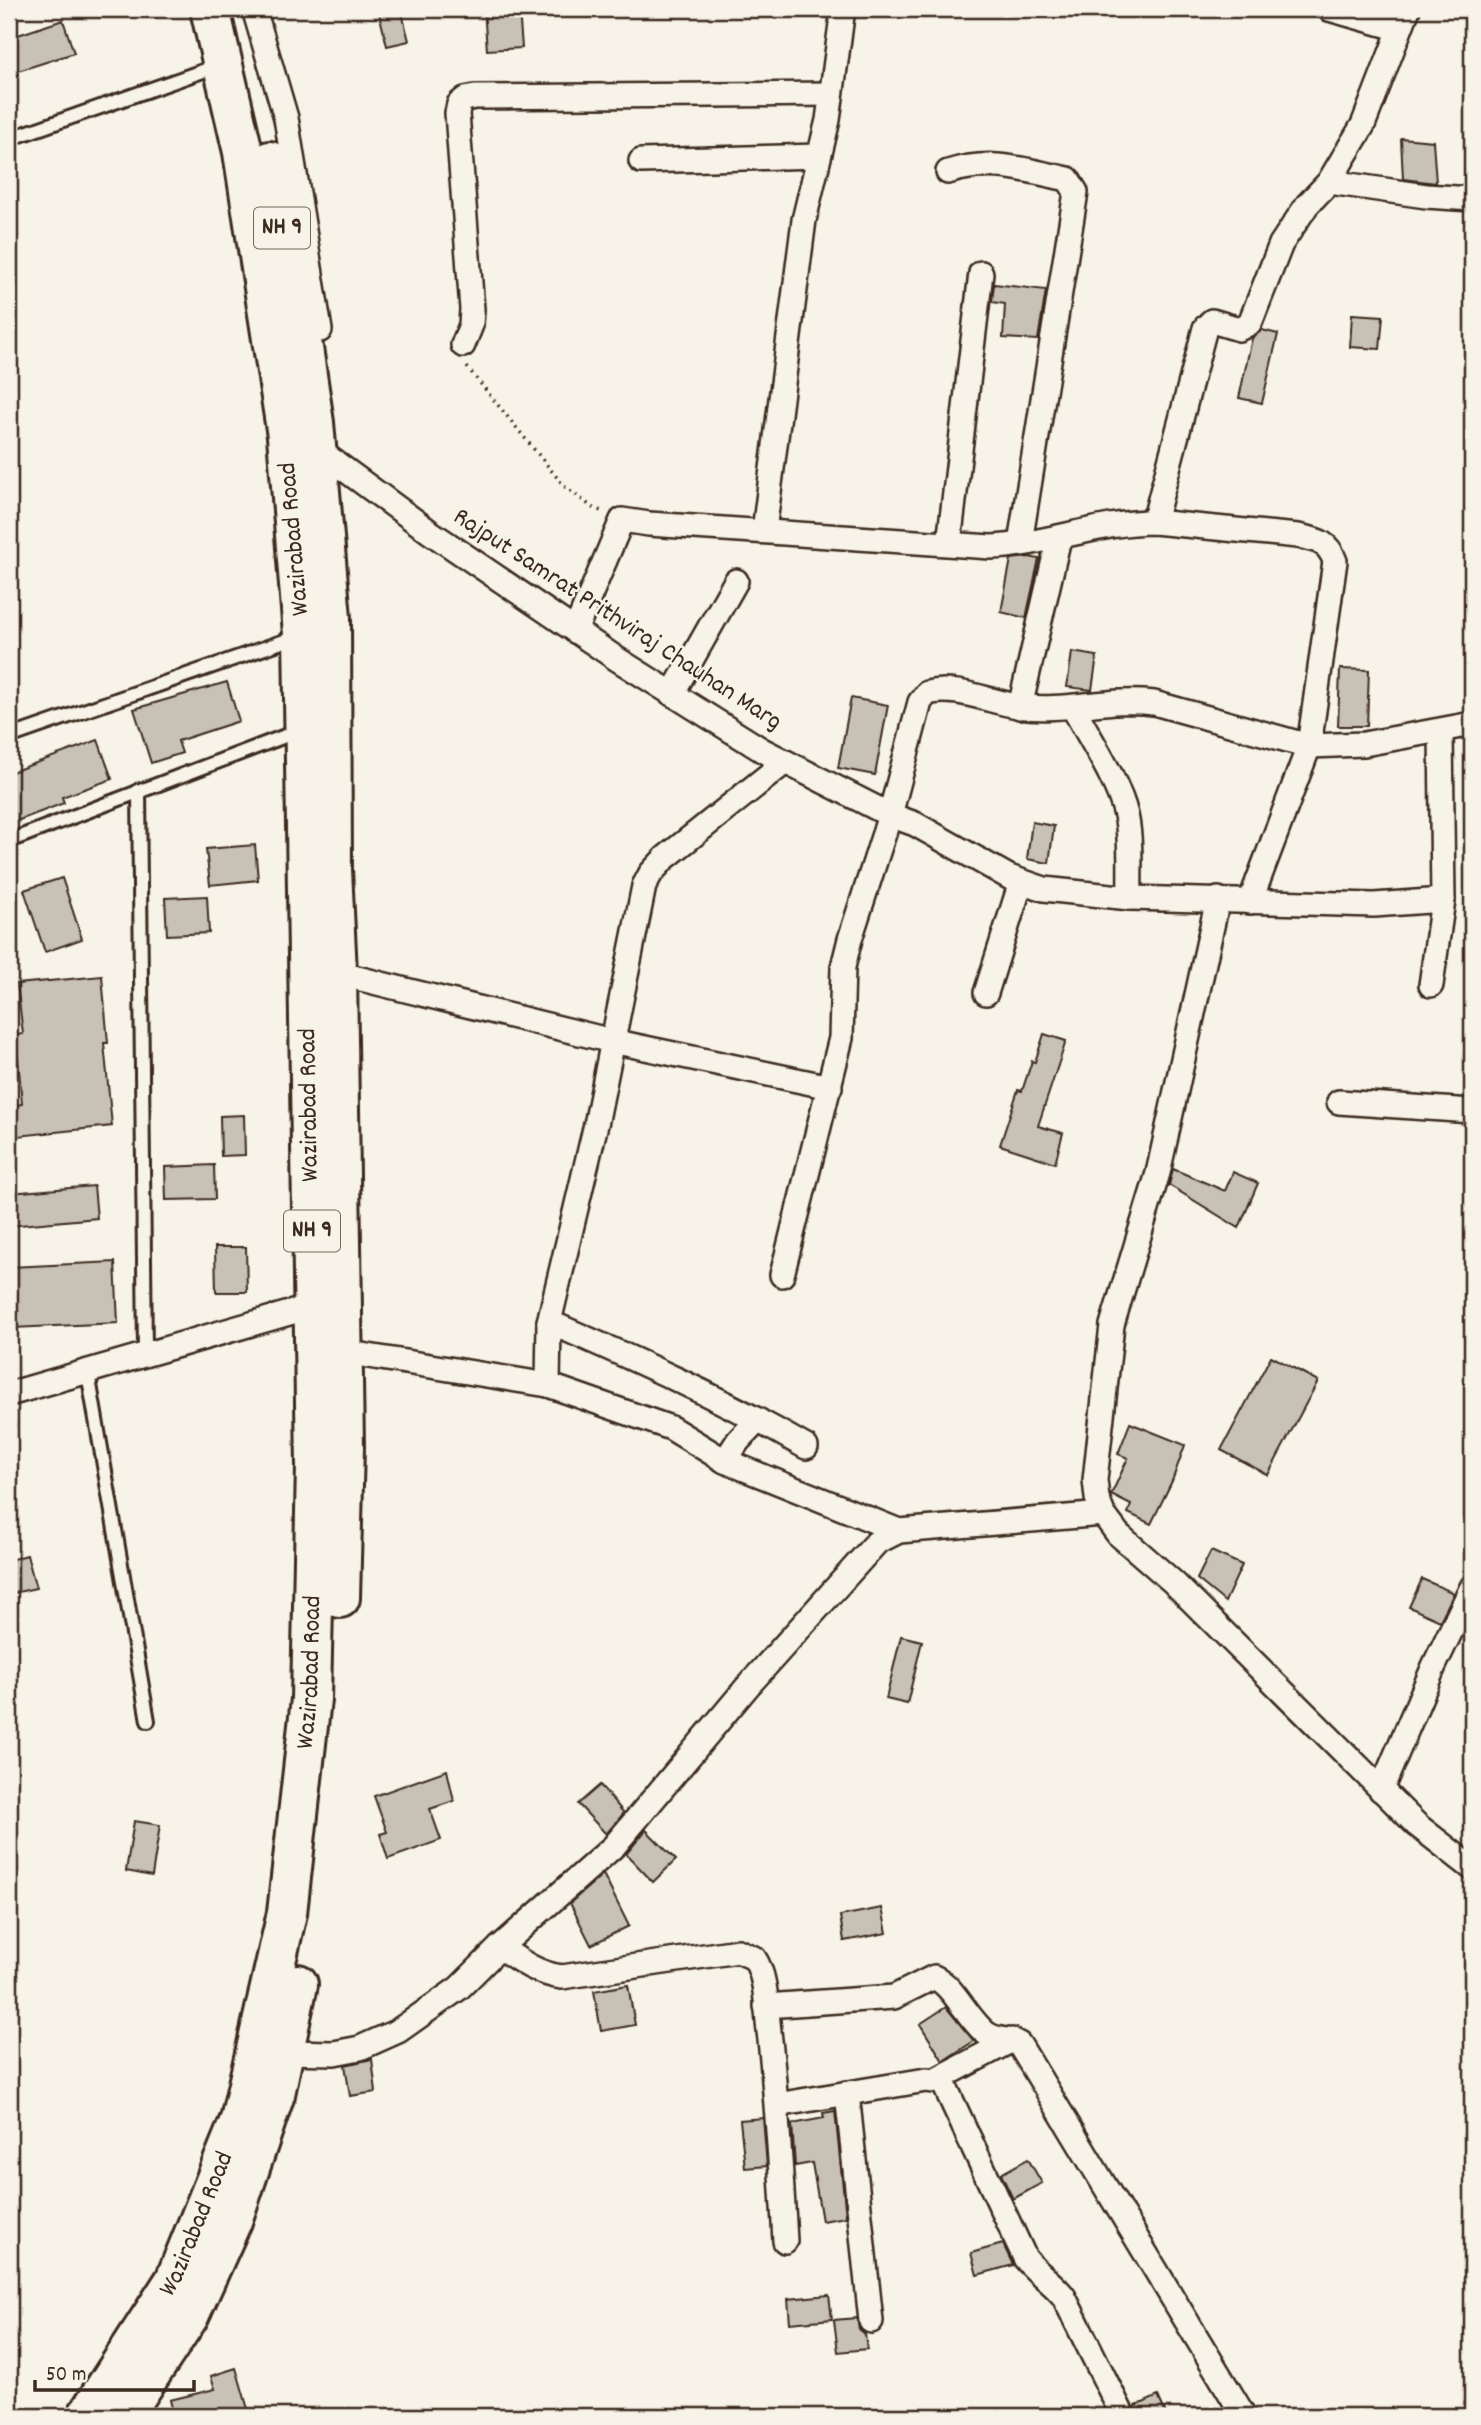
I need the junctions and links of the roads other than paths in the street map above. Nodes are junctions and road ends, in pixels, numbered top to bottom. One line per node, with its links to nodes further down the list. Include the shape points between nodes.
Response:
1 (211, 9): 7 (highway, Wazirabad Road / NH 9)
2 (233, 9): 17 (highway, Wazirabad Road / NH 9, via 269,155 297,307)
3 (254, 9): 17 (street, via 286,118 330,401)
4 (843, 9): 8 (street)
5 (1329, 9): 6 (street)
6 (1404, 19): 13 (street, via 1363,125)
7 (223, 64): 9 (lane); 17 (highway, Wazirabad Road / NH 9)
8 (831, 94): 10 (street); 16 (street, via 465,99 458,104 457,113 472,309)
9 (9, 139)
10 (820, 156): 11 (street); 19 (street, via 804,220)
11 (641, 161)
12 (948, 172): 22 (street, via 998,164 1068,179 1076,192)
13 (1329, 182): 14 (street); 18 (street, via 1281,244 1250,323 1239,329 1212,321 1205,328)
14 (1472, 199)
15 (981, 273): 21 (street)
16 (463, 345)
17 (303, 453): 24 (street, Rajput Samrat Prithviraj Chauhan Marg); 25 (highway, Wazirabad Road / NH 9); 43 (highway, Wazirabad Road / NH 9, via 331,618)
18 (1154, 522): 20 (street, via 1114,524); 33 (street, via 1298,536 1331,548 1335,561)
19 (764, 531): 21 (street); 24 (street, via 622,520)
20 (1059, 538): 22 (street); 27 (street)
21 (949, 543): 22 (street, via 1006,547)
22 (1020, 543)
23 (736, 581): 26 (street)
24 (575, 631): 26 (street, Rajput Samrat Prithviraj Chauhan Marg)
25 (303, 634): 30 (highway, Wazirabad Road / NH 9); 32 (lane)
26 (673, 694): 34 (street, Rajput Samrat Prithviraj Chauhan Marg)
27 (1020, 707): 28 (street); 36 (street, via 946,691 927,693 920,702)
28 (1073, 707): 33 (street, via 1154,703); 39 (street, via 1126,814)
29 (1472, 724): 31 (street)
30 (304, 729): 35 (lane); 51 (highway, Wazirabad Road / NH 9)
31 (1441, 731): 33 (street, via 1364,744); 41 (street)
32 (9, 737)
33 (1310, 746): 42 (street)
34 (785, 761): 36 (street, Rajput Samrat Prithviraj Chauhan Marg); 46 (street, via 651,873 640,903)
35 (139, 790): 37 (lane); 54 (lane)
36 (890, 815): 38 (street, Rajput Samrat Prithviraj Chauhan Marg); 47 (street, via 850,939 841,1038)
37 (9, 841)
38 (1021, 882): 39 (street, Rajput Samrat Prithviraj Chauhan Marg, via 1044,889); 45 (street)
39 (1130, 898): 40 (street, Rajput Samrat Prithviraj Chauhan Marg)
40 (1218, 899): 42 (street, Rajput Samrat Prithviraj Chauhan Marg); 61 (street, via 1164,1151 1112,1325 1095,1480)
41 (1443, 900): 42 (street, Rajput Samrat Prithviraj Chauhan Marg, via 1374,905); 44 (street)
42 (1250, 902)
43 (337, 973): 46 (street); 51 (highway, Wazirabad Road / NH 9)
44 (1431, 985)
45 (986, 993)
46 (612, 1041): 47 (street); 52 (street)
47 (830, 1087): 50 (street)
48 (1339, 1102): 49 (street)
49 (1472, 1111)
50 (782, 1275)
51 (327, 1302): 53 (highway, Wazirabad Road / NH 9); 54 (street)
52 (549, 1322): 56 (street); 58 (street)
53 (328, 1350): 56 (street); 70 (highway, Wazirabad Road / NH 9, via 344,1447 338,1627 315,1901); 76 (highway, Wazirabad Road / NH 9, via 316,1466 311,1699 288,1913 240,2120 175,2280)
54 (145, 1353): 55 (street)
55 (88, 1373): 57 (street); 64 (lane)
56 (548, 1385): 60 (street, via 671,1428)
57 (9, 1394)
58 (758, 1420): 59 (street); 60 (street)
59 (806, 1447)
60 (725, 1461): 62 (street)
61 (1103, 1514): 62 (street); 65 (street, via 1118,1534 1173,1582)
62 (899, 1531): 67 (street, via 865,1554 614,1846)
63 (1472, 1587): 65 (street)
64 (148, 1721)
65 (1381, 1790): 66 (street)
66 (1472, 1868)
67 (500, 1947): 68 (street, via 536,1970 562,1977 738,1951 758,1964); 70 (street, via 459,1988 398,2031 360,2048 334,2053)
68 (766, 2006): 69 (street, via 894,1997 934,1978 986,2034); 73 (street)
69 (1012, 2040): 71 (street); 79 (street, via 1021,2047)
70 (284, 2052): 77 (highway, Wazirabad Road / NH 9, via 275,2094 232,2221 189,2315)
71 (936, 2080): 72 (street); 78 (street, via 948,2090 1026,2258 1065,2297)
72 (847, 2093): 73 (street); 75 (street)
73 (777, 2105): 74 (street)
74 (785, 2241)
75 (871, 2321)
76 (87, 2416)
77 (123, 2416)
78 (1123, 2416)
79 (1244, 2416)

